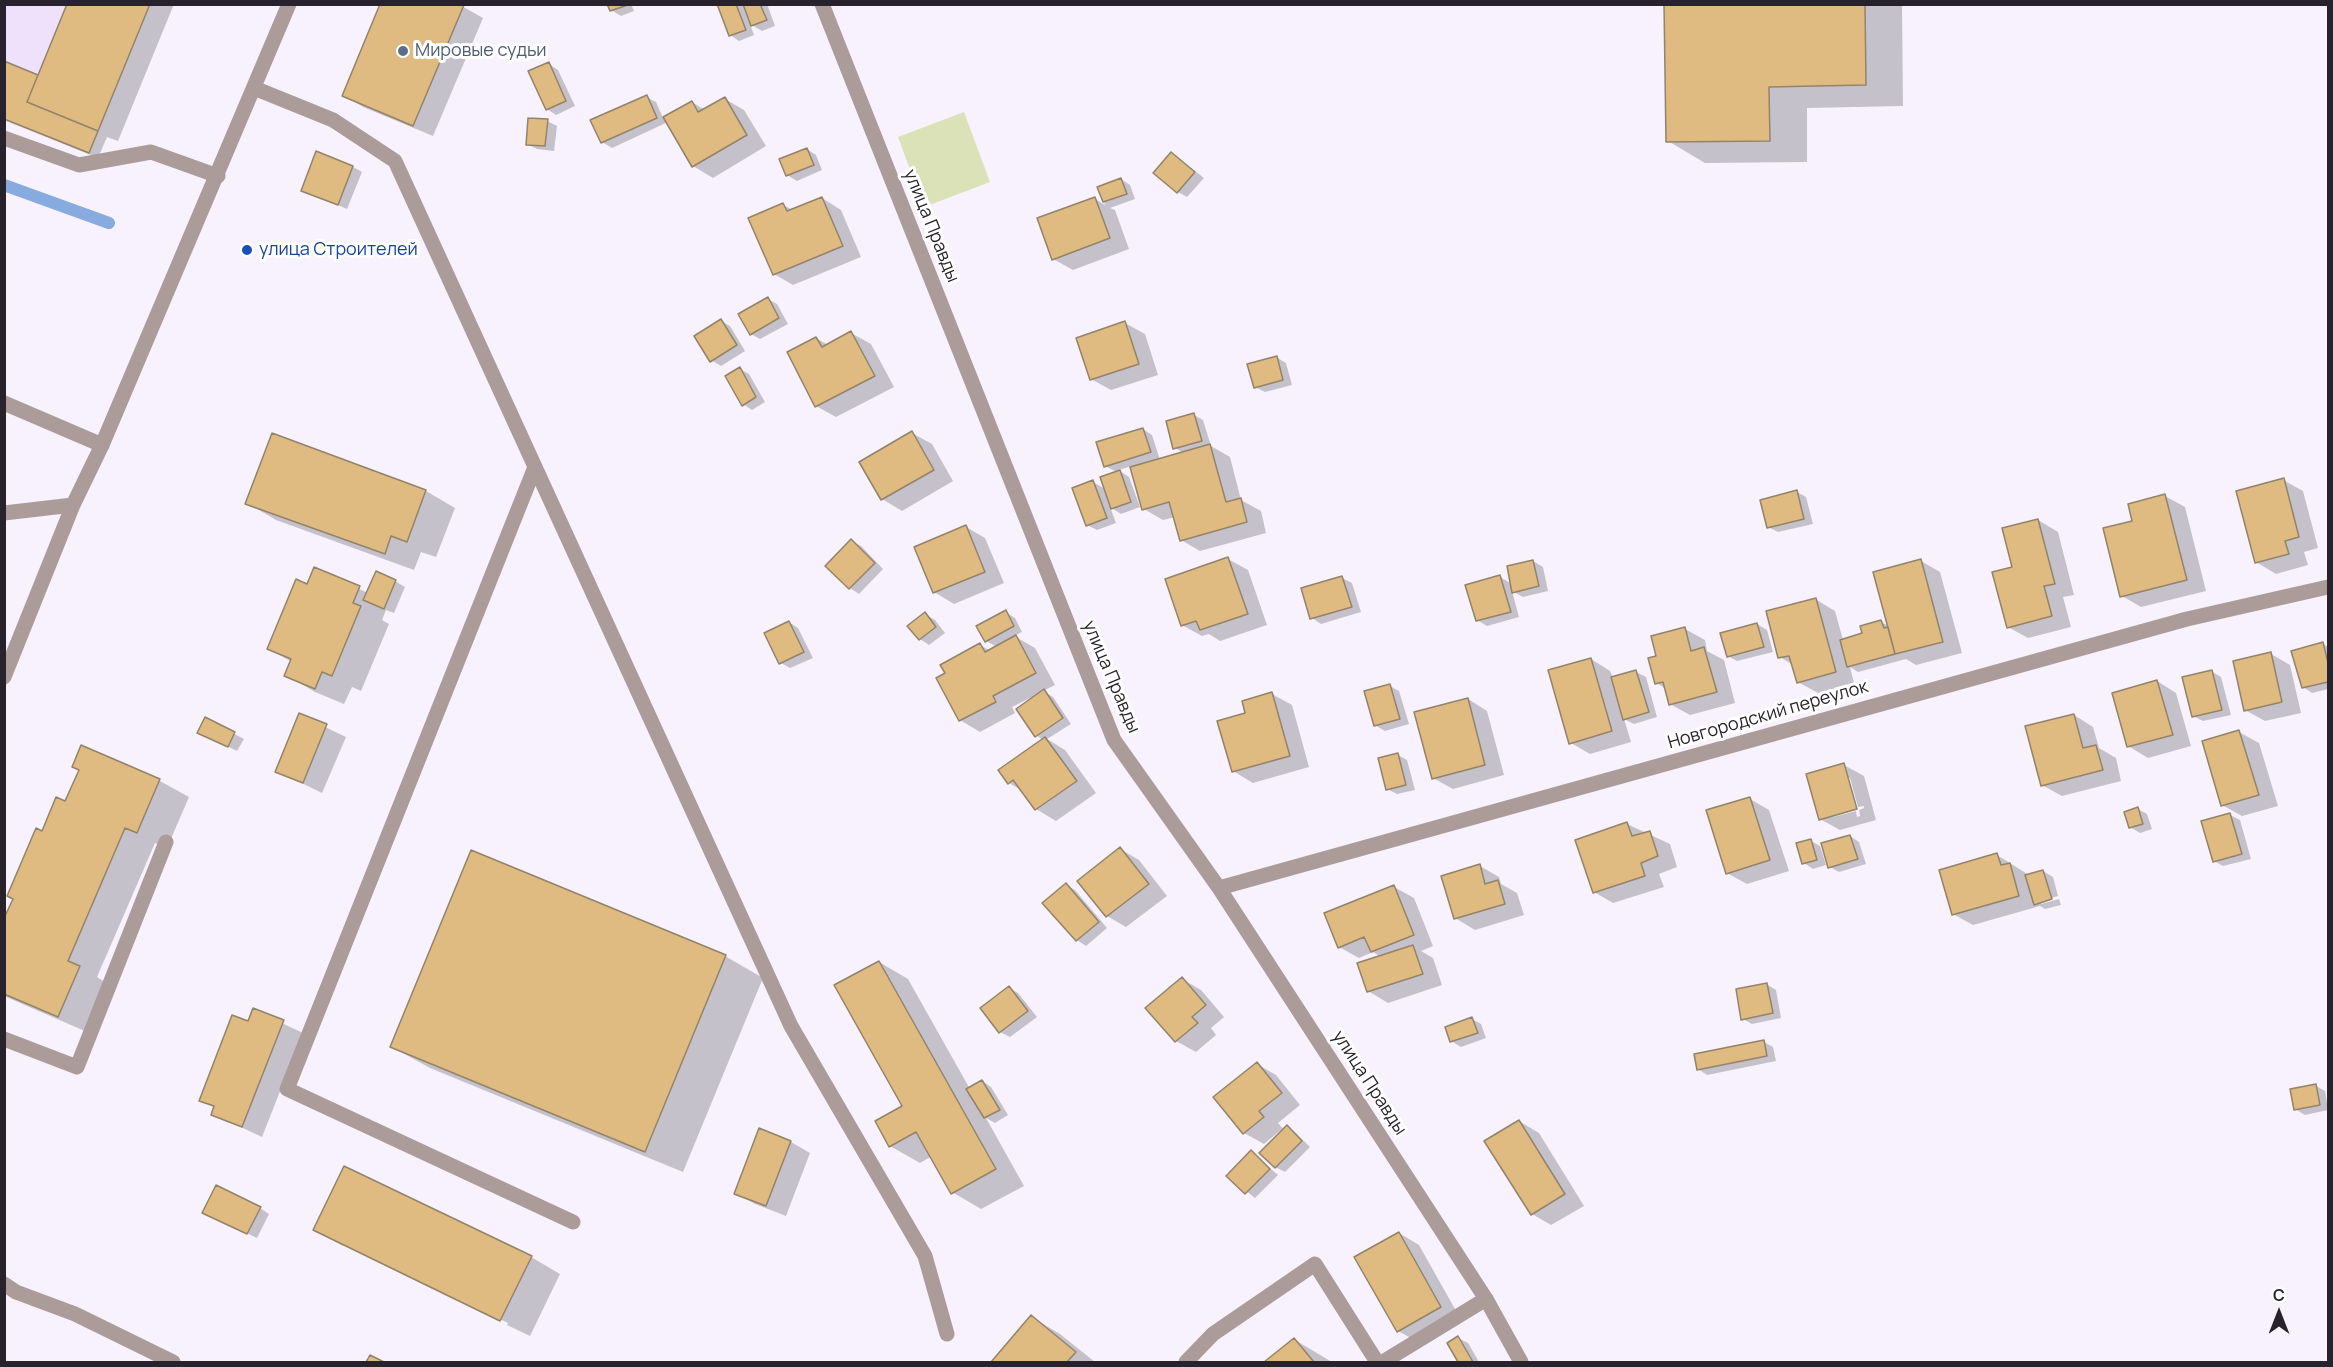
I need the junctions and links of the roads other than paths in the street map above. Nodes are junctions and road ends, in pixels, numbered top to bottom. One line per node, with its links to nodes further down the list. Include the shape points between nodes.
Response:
1 (289, 4): 3 (street)
2 (822, 4): 14 (street, улица Правды, via 1114,740)
3 (254, 88): 5 (street); 8 (street, via 333,120 395,161)
4 (4, 138): 5 (street, via 79,165 151,152)
5 (218, 176): 7 (street)
6 (4, 403): 7 (street)
7 (102, 445): 9 (street)
8 (535, 467): 16 (street, via 287,1089); 19 (street, via 791,1026 925,1256)
9 (73, 506): 10 (street); 12 (street)
10 (4, 513)
11 (2328, 587): 14 (street, Новгородский переулок, via 2187,619)
12 (4, 677)
13 (166, 842): 15 (street, via 77,1067)
14 (1220, 888): 18 (street, улица Правды)
15 (4, 1039)
16 (573, 1222)
17 (4, 1284): 20 (street)
18 (1486, 1299): 23 (street); 24 (street, улица Правды)
19 (947, 1334)
20 (173, 1362)
21 (1186, 1362): 22 (street, via 1213,1334 1315,1264)
22 (1377, 1362)
23 (1383, 1362)
24 (1521, 1362)

